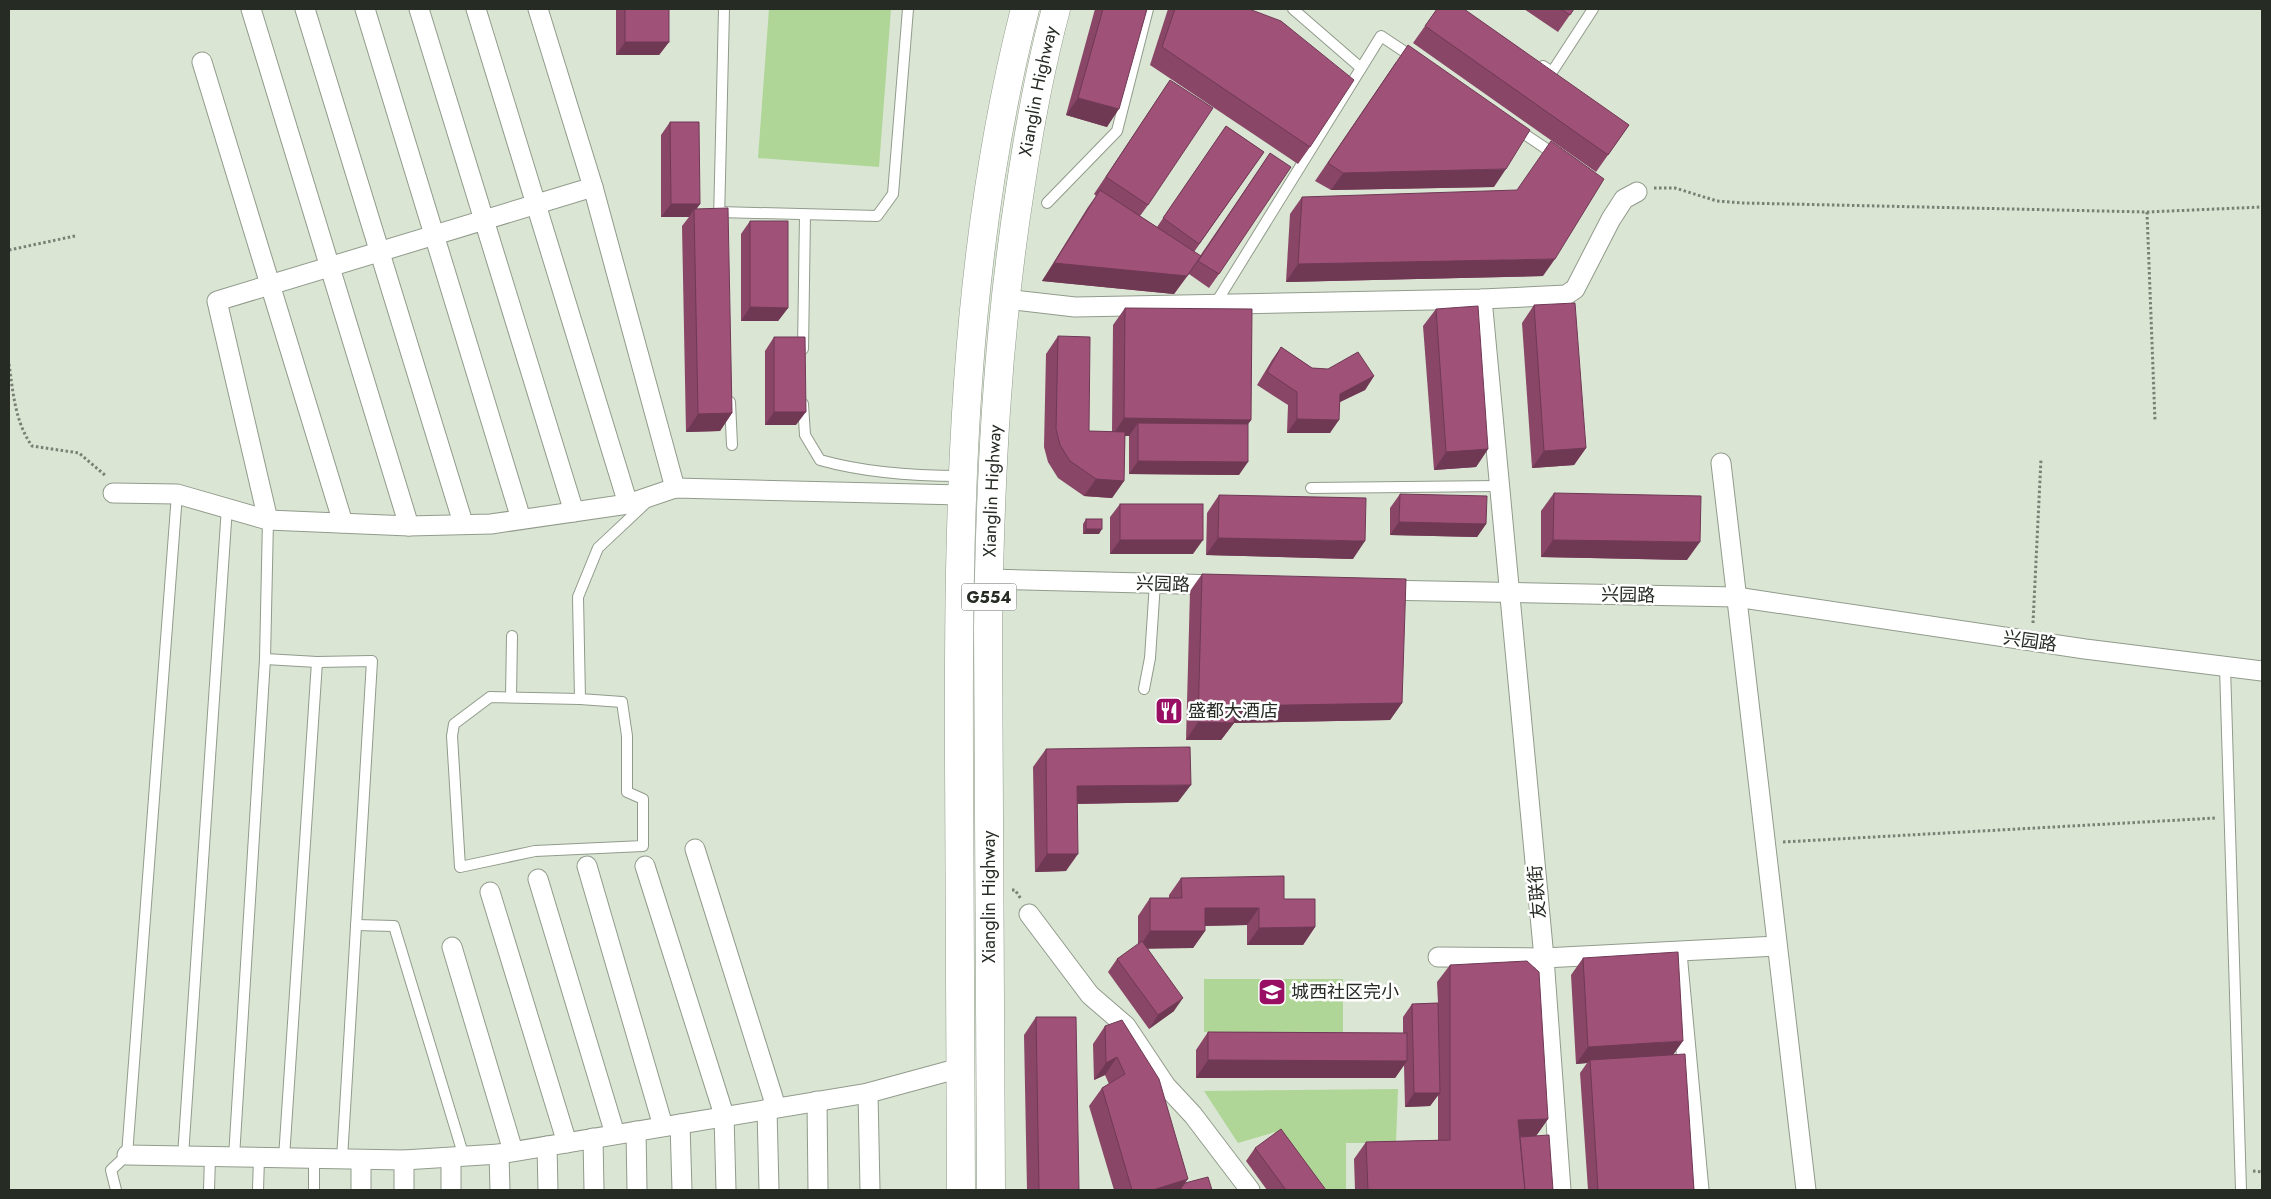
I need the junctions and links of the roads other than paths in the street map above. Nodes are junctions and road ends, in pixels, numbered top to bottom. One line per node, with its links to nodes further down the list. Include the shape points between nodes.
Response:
1 (251, 9): 30 (street)
2 (305, 9): 29 (street)
3 (365, 9): 28 (street)
4 (420, 9): 26 (street)
5 (476, 9): 23 (street)
6 (538, 9): 20 (street)
7 (724, 9): 24 (lane)
8 (908, 9): 25 (lane, via 893,194 877,216)
9 (1025, 9): 40 (highway, Xianglin Highway / G554, via 1006,90 984,219 970,335)
10 (1056, 9): 32 (highway, Xianglin Highway / G554, via 1024,162)
11 (1148, 9): 22 (lane, via 1117,131)
12 (1294, 9): 17 (lane)
13 (1593, 9): 15 (lane, via 1552,72)
14 (202, 62): 31 (street)
15 (1536, 62)
16 (1422, 64): 17 (lane, via 1381,36)
17 (1361, 68): 34 (lane)
18 (1504, 120): 19 (lane)
19 (1570, 165)
20 (593, 187): 23 (street); 42 (street)
21 (1637, 192): 33 (street, via 1624,199 1611,219 1575,289 1566,295)
22 (1047, 203)
23 (536, 204): 26 (street); 47 (street)
24 (719, 212): 25 (lane); 27 (lane)
25 (805, 215): 35 (lane)
26 (484, 220): 28 (street); 49 (street)
27 (720, 231)
28 (434, 235): 29 (street); 50 (street)
29 (380, 252): 30 (street); 53 (street)
30 (330, 266): 31 (street); 54 (street)
31 (270, 285): 51 (street, via 217,301); 52 (street)
32 (1005, 299): 34 (street, via 1075,307); 55 (highway, Xianglin Highway / G554, via 995,404)
33 (1482, 299): 34 (street); 41 (street, 友联街)
34 (1214, 306)
35 (802, 358)
36 (729, 387): 38 (lane)
37 (802, 396): 40 (lane, via 805,434 820,460 848,468)
38 (732, 445)
39 (1721, 463): 60 (street)
40 (961, 485): 42 (street); 81 (highway, Xianglin Highway / G554, via 958,628)
41 (1499, 486): 43 (lane); 59 (street, 友联街)
42 (675, 488): 46 (street)
43 (1311, 488)
44 (113, 494): 45 (street)
45 (177, 494): 48 (street); 93 (lane)
46 (656, 494): 47 (street); 68 (lane, via 598,548 578,596)
47 (628, 504): 49 (street)
48 (227, 507): 51 (street); 94 (lane)
49 (574, 512): 50 (street)
50 (521, 519): 53 (street, via 491,524)
51 (268, 520): 52 (street); 62 (lane)
52 (343, 523): 54 (street)
53 (463, 523): 54 (street)
54 (409, 526)
55 (989, 580): 56 (street, 兴园路); 122 (highway, Xianglin Highway / G554)
56 (1155, 584): 57 (street, 兴园路); 66 (lane, via 1150,658)
57 (1234, 586)
58 (1362, 590): 59 (street, 兴园路)
59 (1509, 594): 60 (street, 兴园路); 80 (street, 友联街)
60 (1736, 597): 64 (street, 兴园路); 76 (street)
61 (512, 636): 67 (lane)
62 (266, 660): 63 (lane); 96 (lane)
63 (317, 662): 75 (lane, via 372,661); 98 (lane)
64 (2225, 668): 65 (street, 兴园路); 126 (lane)
65 (2262, 671)
66 (1144, 689)
67 (511, 697): 68 (lane); 68 (lane, via 490,697 454,724 452,736 460,867 535,850 643,846 643,799 627,792 627,736 622,702)
68 (580, 699)
69 (695, 849): 84 (street)
70 (587, 866): 86 (street)
71 (645, 866): 85 (street)
72 (538, 879): 88 (street)
73 (490, 892): 90 (street)
74 (1029, 914): 104 (street, via 1090,995 1126,1026 1166,1086 1193,1115)
75 (356, 925): 100 (lane, via 394,926); 101 (lane)
76 (1777, 946): 78 (street); 125 (street)
77 (452, 947): 92 (street)
78 (1676, 951): 80 (street); 124 (street)
79 (1438, 957): 80 (street)
80 (1544, 958): 123 (street, 友联街)
81 (960, 1068): 82 (street); 121 (highway, Xianglin Highway / G554)
82 (868, 1092): 83 (street); 120 (street)
83 (817, 1101): 84 (street); 119 (street)
84 (772, 1108): 85 (street); 118 (street)
85 (724, 1115): 86 (street); 117 (street)
86 (671, 1125): 87 (street); 116 (street)
87 (636, 1131): 88 (street); 115 (street)
88 (615, 1134): 89 (street)
89 (593, 1138): 90 (street); 114 (street)
90 (567, 1143): 91 (street)
91 (547, 1146): 92 (street); 113 (street)
92 (506, 1153): 100 (street); 112 (street)
93 (127, 1155): 94 (street); 105 (lane, via 110,1170)
94 (182, 1156): 95 (street)
95 (210, 1157): 96 (street); 106 (lane)
96 (234, 1157): 97 (street)
97 (259, 1158): 98 (street); 107 (lane)
98 (284, 1158): 99 (street)
99 (314, 1158): 101 (street); 108 (lane)
100 (457, 1158): 103 (street); 111 (street)
101 (342, 1159): 102 (street)
102 (361, 1160): 103 (street); 109 (street)
103 (404, 1160): 110 (street)
104 (1246, 1189)
105 (116, 1190)
106 (209, 1190)
107 (258, 1190)
108 (314, 1190)
109 (360, 1190)
110 (404, 1190)
111 (451, 1190)
112 (500, 1190)
113 (548, 1190)
114 (594, 1190)
115 (637, 1190)
116 (682, 1190)
117 (726, 1190)
118 (769, 1190)
119 (818, 1190)
120 (870, 1190)
121 (961, 1190)
122 (991, 1190)
123 (1561, 1190)
124 (1699, 1190)
125 (1806, 1190)
126 (2241, 1190)

